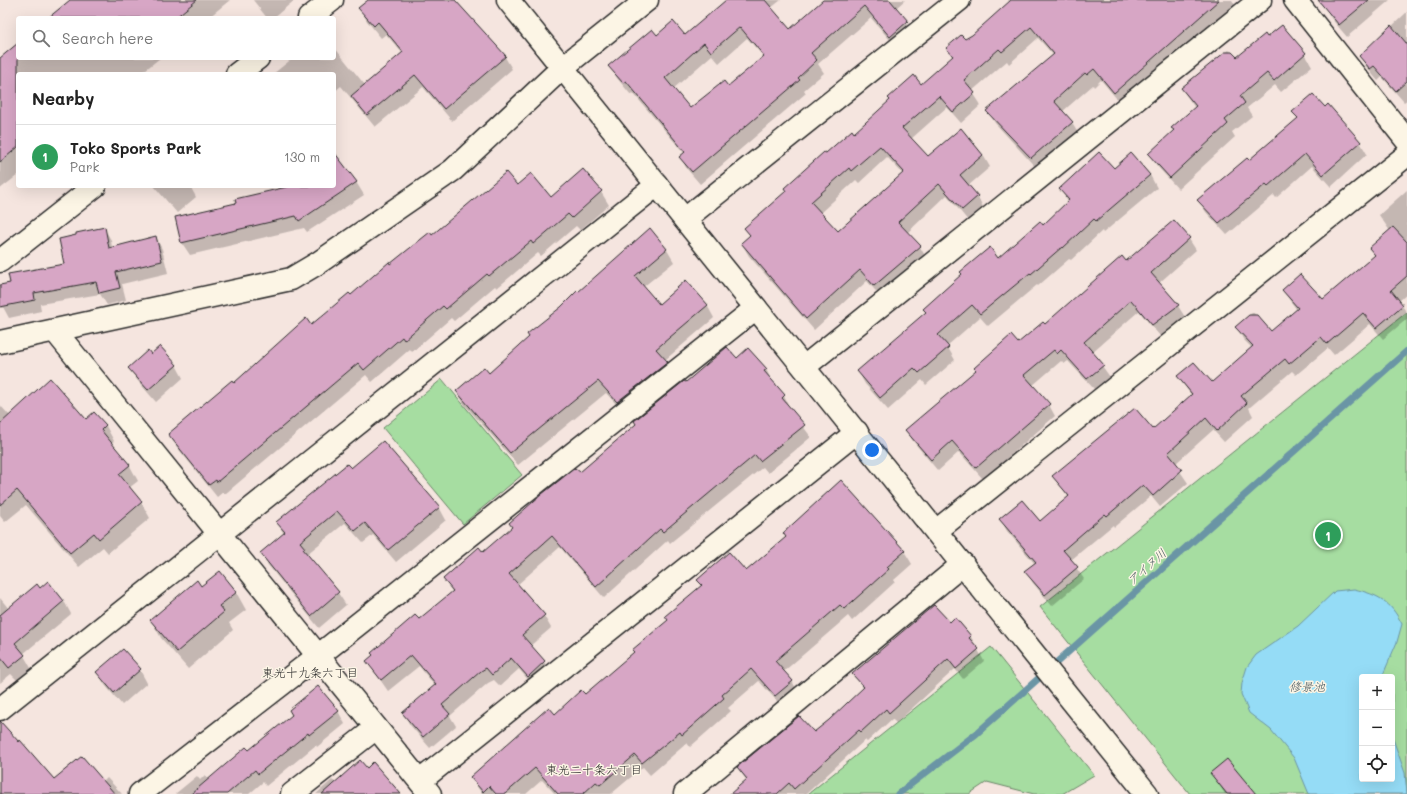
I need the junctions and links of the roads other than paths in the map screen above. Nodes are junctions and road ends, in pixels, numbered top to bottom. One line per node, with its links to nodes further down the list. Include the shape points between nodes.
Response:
1 (332, 0): 7 (street)
2 (508, 0): 9 (street)
3 (647, 0): 9 (street)
4 (959, 0): 15 (street)
5 (1260, 0): 20 (street)
6 (1295, 0): 11 (street)
7 (312, 16)
8 (255, 60): 10 (street)
9 (562, 68): 13 (street); 18 (street, via 453,170 291,280)
10 (240, 72)
11 (1407, 141)
12 (1407, 155): 22 (street)
13 (657, 185): 15 (street); 23 (street)
14 (92, 188): 16 (street)
15 (685, 219): 17 (street)
16 (0, 261)
17 (756, 308): 20 (street); 25 (street)
18 (55, 331): 19 (street); 23 (street)
19 (0, 342)
20 (804, 367): 21 (street)
21 (857, 432): 22 (street); 28 (street)
22 (936, 531): 24 (street)
23 (219, 535): 25 (street); 26 (street)
24 (963, 564): 31 (street); 32 (street)
25 (318, 656): 27 (street); 29 (street)
26 (0, 709)
27 (376, 728): 28 (street); 30 (street)
28 (425, 788)
29 (140, 794)
30 (292, 794)
31 (685, 794)
32 (1147, 794)

